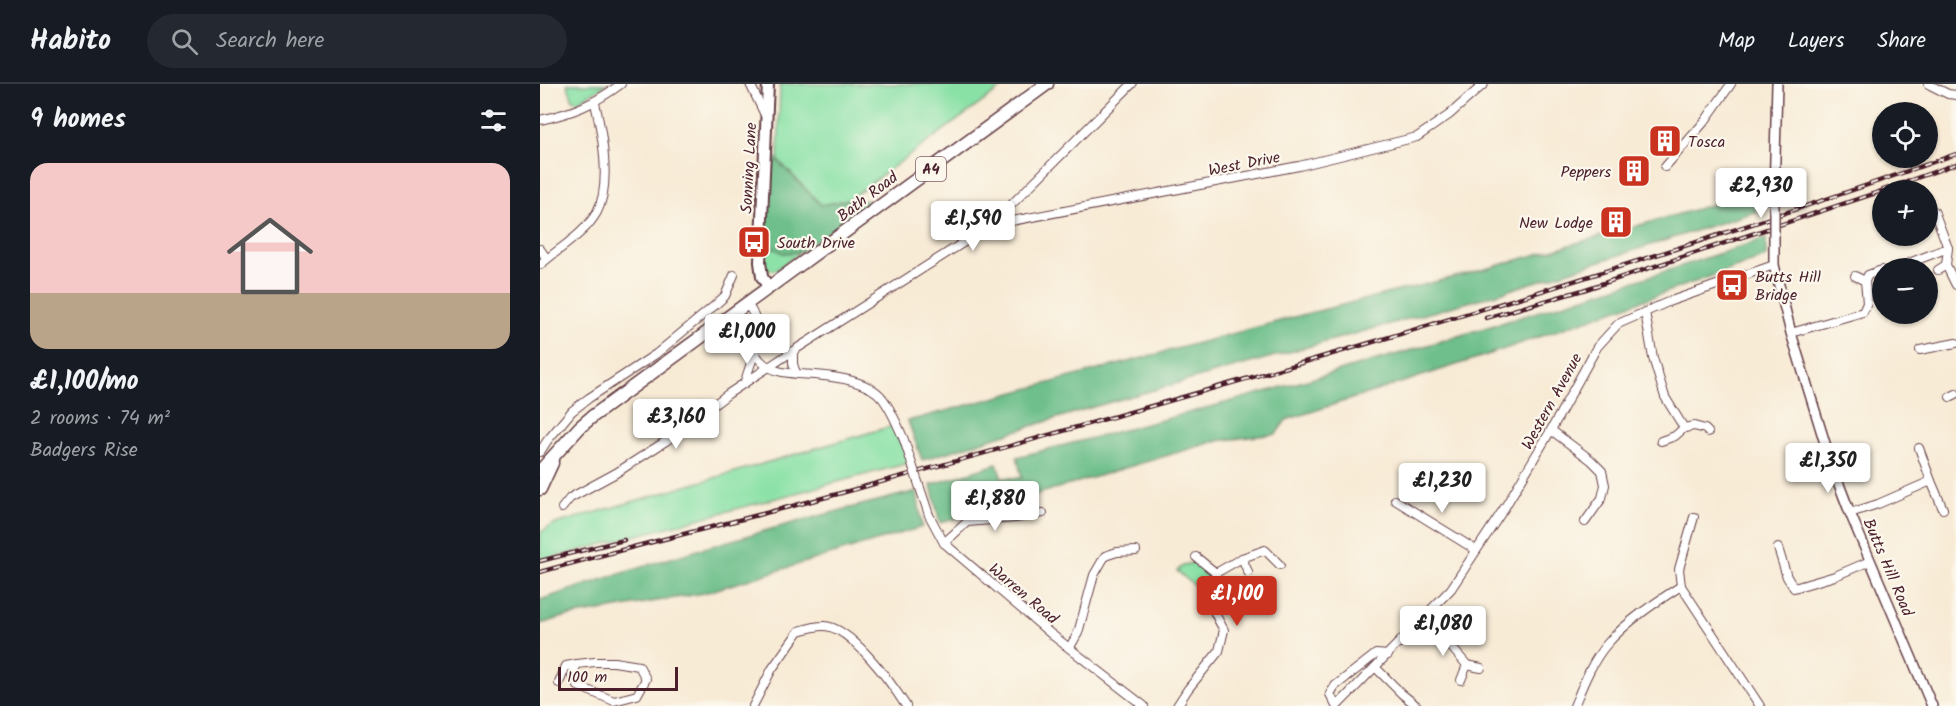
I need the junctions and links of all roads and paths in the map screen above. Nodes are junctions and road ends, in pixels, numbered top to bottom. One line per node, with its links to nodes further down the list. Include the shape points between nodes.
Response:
1 (621, 84): 11 (street)
2 (750, 84): 12 (street)
3 (768, 84): 12 (main road, Sonning Lane)
4 (1047, 84): 30 (main road, Bath Road / A4)
5 (1132, 84): 16 (street)
6 (1484, 84): 16 (street, West Drive, via 1417,137 1299,166)
7 (1731, 84): 14 (street)
8 (1777, 84): 22 (street, Butts Hill Road, bridge)
9 (1928, 84): 10 (street)
10 (1956, 95)
11 (595, 103): 13 (street); 20 (street, via 601,127 605,194 597,213)
12 (766, 117): 30 (main road, Sonning Lane, via 760,272)
13 (540, 120)
14 (1665, 167)
15 (1938, 222): 17 (street)
16 (991, 225): 37 (street)
17 (1948, 248): 19 (street); 23 (street)
18 (540, 249): 20 (street)
19 (1922, 258)
20 (547, 259): 21 (street)
21 (540, 265)
22 (1774, 265): 32 (street, Western Avenue); 33 (street, Butts Hill Road)
23 (1946, 265): 24 (street); 29 (street)
24 (1938, 270)
25 (1872, 274): 28 (street)
26 (734, 275): 41 (street, via 725,296 686,331)
27 (1855, 276): 28 (street)
28 (1865, 281): 33 (street, via 1867,303 1863,312)
29 (1956, 285)
30 (769, 288): 31 (main road, Bath Road / A4)
31 (747, 304): 36 (street, via 755,320); 42 (main road, Bath Road / A4)
32 (1645, 312): 43 (street, via 1665,397); 44 (street, Western Avenue, via 1618,324 1597,347)
33 (1791, 333): 58 (street, Butts Hill Road)
34 (1956, 343): 35 (street)
35 (1920, 350)
36 (755, 351): 38 (street); 40 (street)
37 (793, 351): 38 (street); 39 (street)
38 (770, 367): 39 (street, Warren Road, via 778,372); 40 (street)
39 (796, 373): 62 (street, Warren Road, bridge, via 871,387 883,398 904,440 929,515)
40 (744, 384): 55 (street, via 666,441 570,498)
41 (589, 398): 42 (street); 49 (street, via 573,411)
42 (600, 411): 48 (main road, Bath Road / A4)
43 (1684, 428): 45 (street, via 1694,426); 46 (street)
44 (1551, 430): 61 (street, via 1602,471 1602,498 1591,508); 64 (street, Western Avenue)
45 (1708, 432)
46 (1661, 441)
47 (1919, 448): 51 (street)
48 (557, 451): 50 (main road, Bath Road / A4); 52 (main road, A4)
49 (540, 452)
50 (540, 471)
51 (1931, 481): 56 (street); 58 (street)
52 (540, 489)
53 (1395, 500): 64 (street)
54 (1029, 503): 59 (street)
55 (562, 508)
56 (1942, 508)
57 (1043, 513): 59 (street)
58 (1850, 513): 68 (street, Butts Hill Road)
59 (1031, 514): 62 (street, via 967,522)
60 (1694, 518): 72 (street, via 1693,536 1679,569)
61 (1586, 522)
62 (944, 543): 74 (street, Warren Road)
63 (1778, 548): 68 (street, via 1794,588)
64 (1476, 550): 73 (street, Western Avenue, via 1451,589)
65 (1136, 551): 74 (street, via 1105,556 1094,575 1078,633)
66 (1196, 557): 71 (street)
67 (1242, 558): 69 (street, via 1265,550); 70 (street); 71 (street)
68 (1870, 561): 91 (street, Butts Hill Road)
69 (1280, 565)
70 (1248, 572)
71 (1216, 573): 86 (street, via 1210,592 1214,613 1224,630 1219,651)
72 (1681, 586): 89 (street, via 1606,644); 90 (street)
73 (1425, 616): 75 (street, Western Avenue); 77 (street)
74 (1070, 647): 85 (street, Warren Road)
75 (1388, 655): 78 (street, Western Avenue); 87 (street, Western Avenue, via 1376,654 1335,686 1330,694)
76 (577, 664): 81 (street, via 566,666); 82 (street, via 572,675 578,686); 82 (street, via 614,662 639,666 646,679 637,694)
77 (1467, 665): 79 (street); 80 (street)
78 (1376, 668): 87 (street, Western Avenue); 88 (street)
79 (1481, 668)
80 (1461, 680)
81 (559, 683)
82 (613, 704)
83 (753, 706): 84 (street, via 772,669 799,631 824,626 850,637 893,685)
84 (906, 706)
85 (1144, 706)
86 (1177, 706)
87 (1337, 706)
88 (1417, 706)
89 (1574, 706)
90 (1760, 706)
91 (1932, 706)

